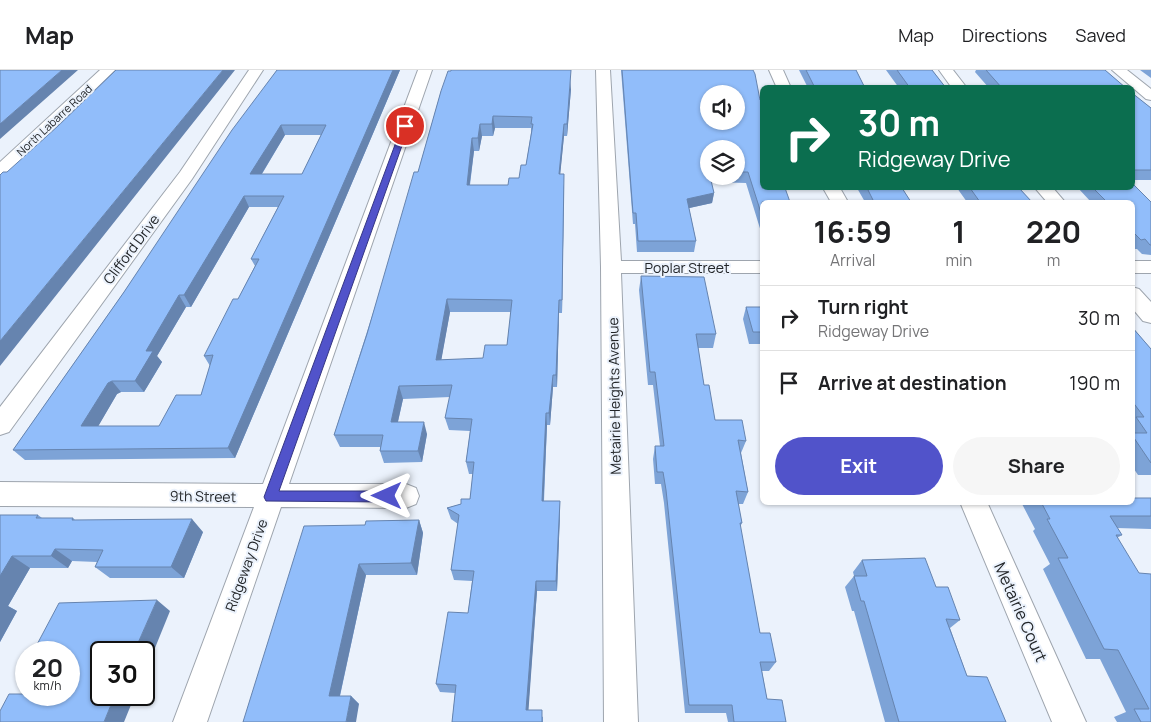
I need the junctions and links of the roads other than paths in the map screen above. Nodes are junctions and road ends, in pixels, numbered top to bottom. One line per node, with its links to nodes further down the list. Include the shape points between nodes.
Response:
1 (108, 70): 11 (street, North Labarre Road)
2 (256, 70): 20 (street, Clifford Drive, via 186,175)
3 (426, 70): 23 (street, Ridgeway Drive)
4 (603, 70): 17 (street, Metairie Heights Avenue)
5 (776, 70): 8 (street)
6 (946, 70): 9 (street)
7 (1119, 70): 10 (street)
8 (783, 85)
9 (958, 85)
10 (1151, 96)
11 (0, 171)
12 (1046, 190): 13 (street)
13 (1054, 200)
14 (760, 267): 17 (street, Poplar Street)
15 (1135, 267): 16 (street)
16 (1151, 267)
17 (611, 268): 26 (street, Metairie Heights Avenue)
18 (1135, 297): 19 (street)
19 (1151, 316)
20 (0, 425)
21 (0, 494): 23 (street, 9th Street)
22 (406, 496): 23 (street, 9th Street)
23 (271, 497): 25 (street, Ridgeway Drive)
24 (974, 505): 27 (street, Metairie Court)
25 (190, 722)
26 (620, 722)
27 (1070, 722)

